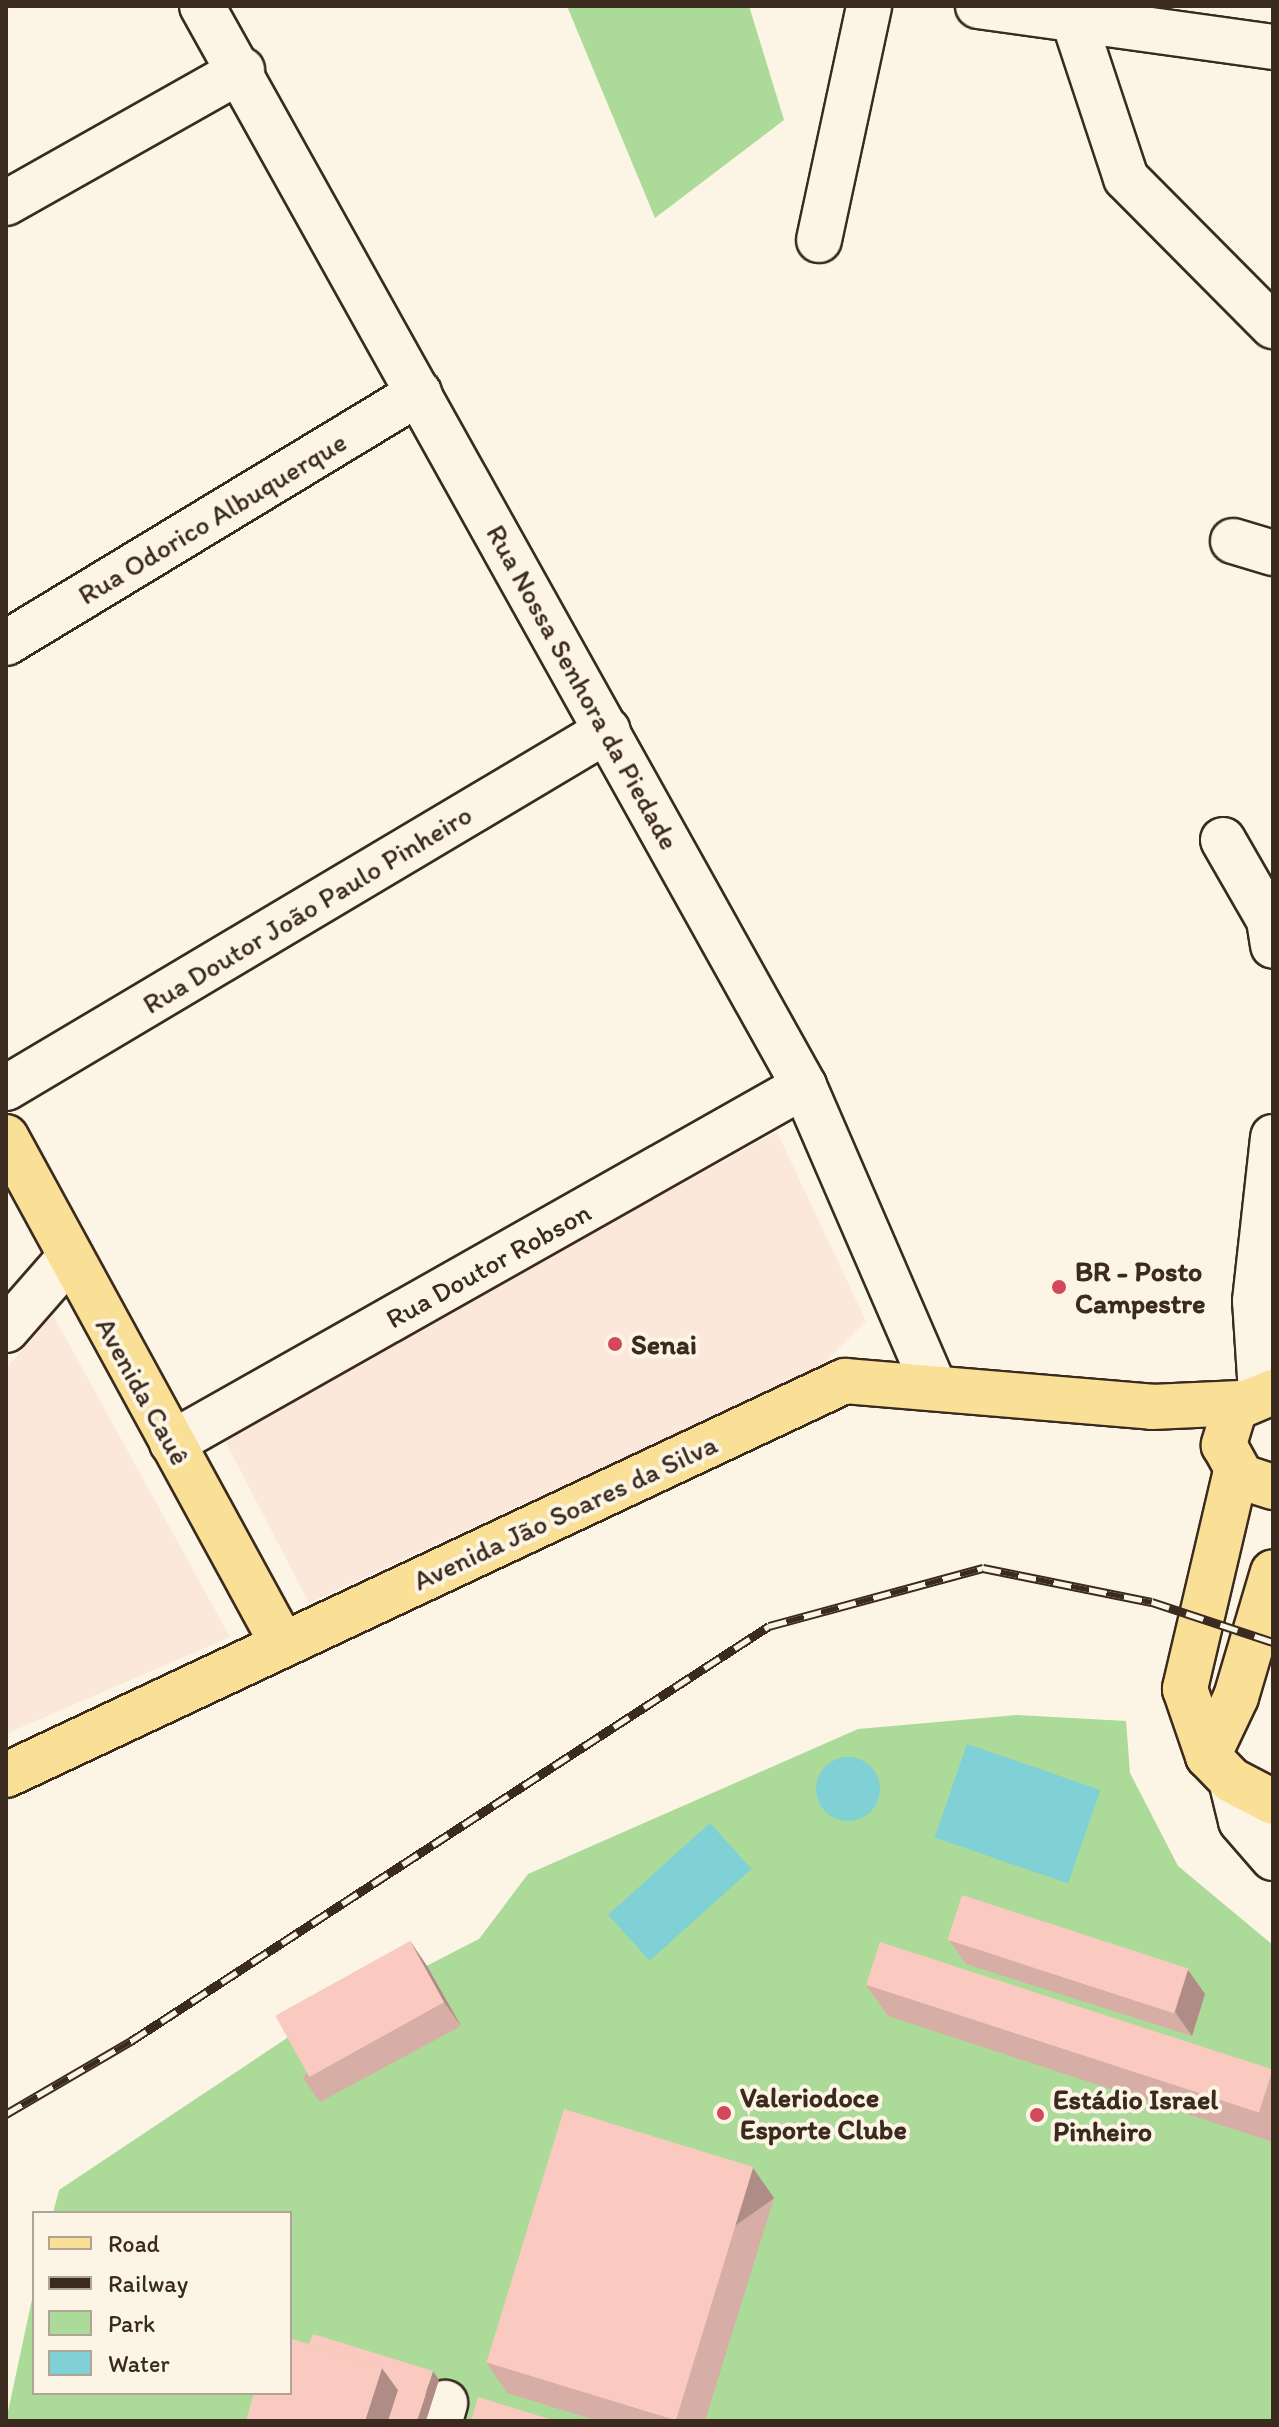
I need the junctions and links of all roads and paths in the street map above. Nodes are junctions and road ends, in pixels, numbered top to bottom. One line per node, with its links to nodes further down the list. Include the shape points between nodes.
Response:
1 (202, 6): 6 (street, Rua Nossa Senhora da Piedade)
2 (869, 6): 8 (street)
3 (978, 6): 4 (street)
4 (1075, 24): 5 (street); 9 (street, via 1126,178)
5 (1273, 47)
6 (242, 70): 7 (street); 10 (street, Rua Nossa Senhora da Piedade)
7 (6, 203)
8 (819, 240)
9 (1273, 326)
10 (419, 393): 11 (street, Rua Odorico Albuquerque); 12 (street, Rua Nossa Senhora da Piedade)
11 (6, 643)
12 (608, 730): 15 (street, Rua Nossa Senhora da Piedade); 16 (street, Rua Doutor João Paulo Pinheiro)
13 (1223, 840): 14 (street, via 1269,920)
14 (1273, 946)
15 (804, 1086): 21 (street, Rua Nossa Senhora da Piedade); 24 (street, Rua Doutor Robson)
16 (6, 1088)
17 (6, 1137): 19 (main road, Avenida Cauê)
18 (1273, 1137): 22 (street, via 1255,1301)
19 (69, 1258): 20 (street); 24 (main road, Avenida Cauê)
20 (6, 1330)
21 (933, 1384): 23 (main road, Avenida Jão Soares da Silva); 27 (main road, Avenida Jão Soares da Silva, via 845,1381)
22 (1258, 1396): 23 (main road); 25 (main road, via 1228,1419)
23 (1152, 1407): 25 (main road)
24 (172, 1443): 27 (main road, Avenida Cauê)
25 (1244, 1468): 28 (main road, via 1185,1689)
26 (1273, 1572): 28 (main road)
27 (282, 1643): 29 (main road, Avenida Jão Soares da Silva)
28 (1220, 1768): 30 (main road); 31 (street, via 1241,1821)
29 (6, 1775)
30 (1273, 1802)
31 (1273, 1858)

